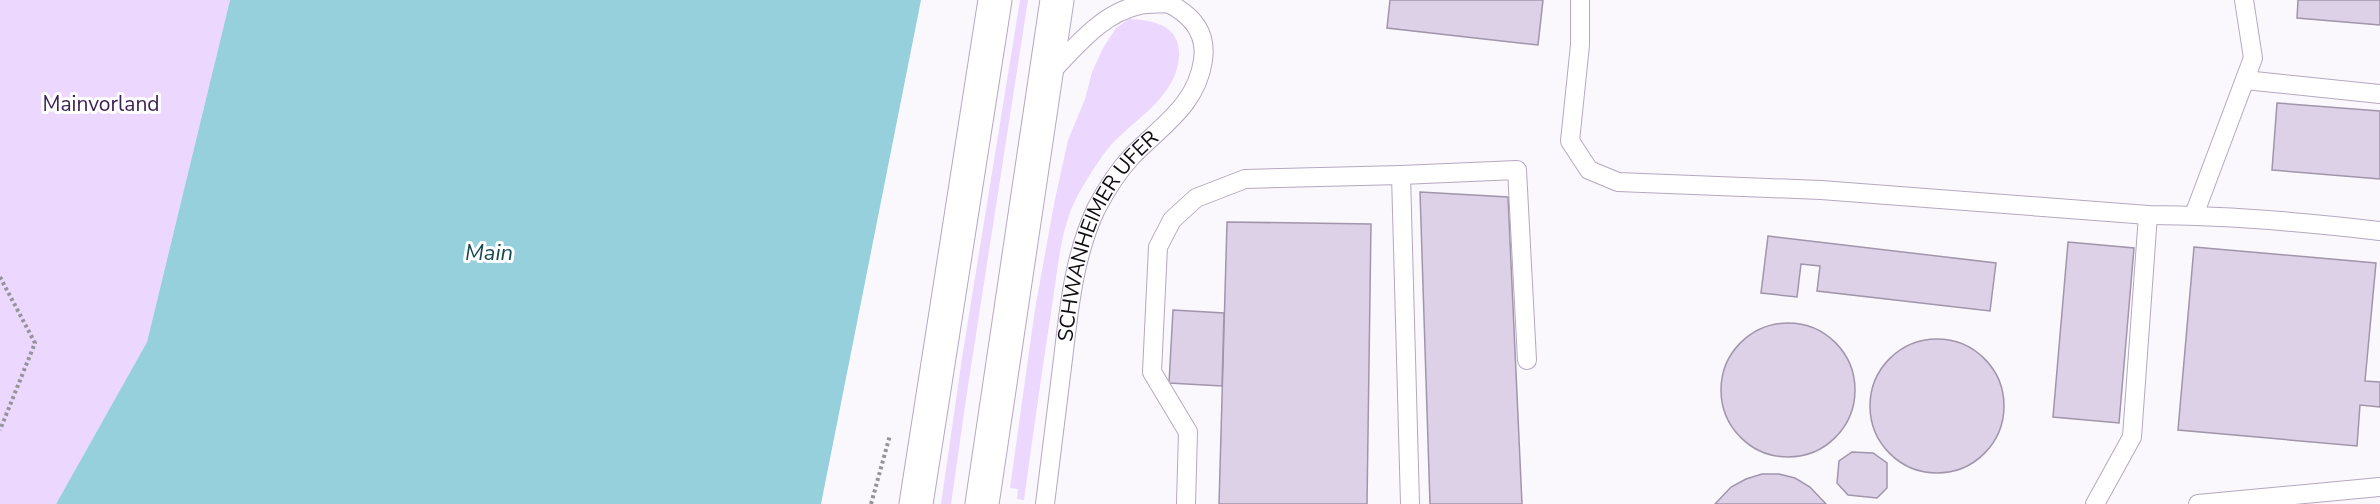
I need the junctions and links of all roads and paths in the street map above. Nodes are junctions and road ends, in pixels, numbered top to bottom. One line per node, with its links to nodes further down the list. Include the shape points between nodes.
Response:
1 (995, 0): 17 (main road)
2 (1057, 0): 6 (main road)
3 (1580, 0): 10 (lane, via 1580,45 1570,141 1589,170 1618,182 1821,189)
4 (2244, 0): 7 (lane, via 2253,58)
5 (1165, 2): 6 (lane, SCHWANHEIMER UFER, via 1124,9 1109,18); 19 (lane, SCHWANHEIMER UFER, via 1187,14 1199,30 1204,42 1200,76 1183,109 1131,157 1112,181 1083,240 1069,309)
6 (1045, 79): 18 (main road)
7 (2245, 80): 8 (lane); 11 (lane)
8 (2380, 94)
9 (1401, 175): 14 (lane, via 1517,170); 20 (lane, via 1245,179 1196,198 1173,220 1158,247 1152,372 1188,432); 21 (lane)
10 (2148, 214): 11 (lane); 22 (lane, via 2132,437)
11 (2194, 215): 12 (lane)
12 (2380, 231)
13 (0, 277): 15 (path, via 35,343)
14 (1527, 360)
15 (0, 430)
16 (2380, 487): 23 (lane)
17 (916, 504)
18 (982, 504)
19 (1045, 504)
20 (1186, 504)
21 (1410, 504)
22 (2095, 504)
23 (2198, 504)

